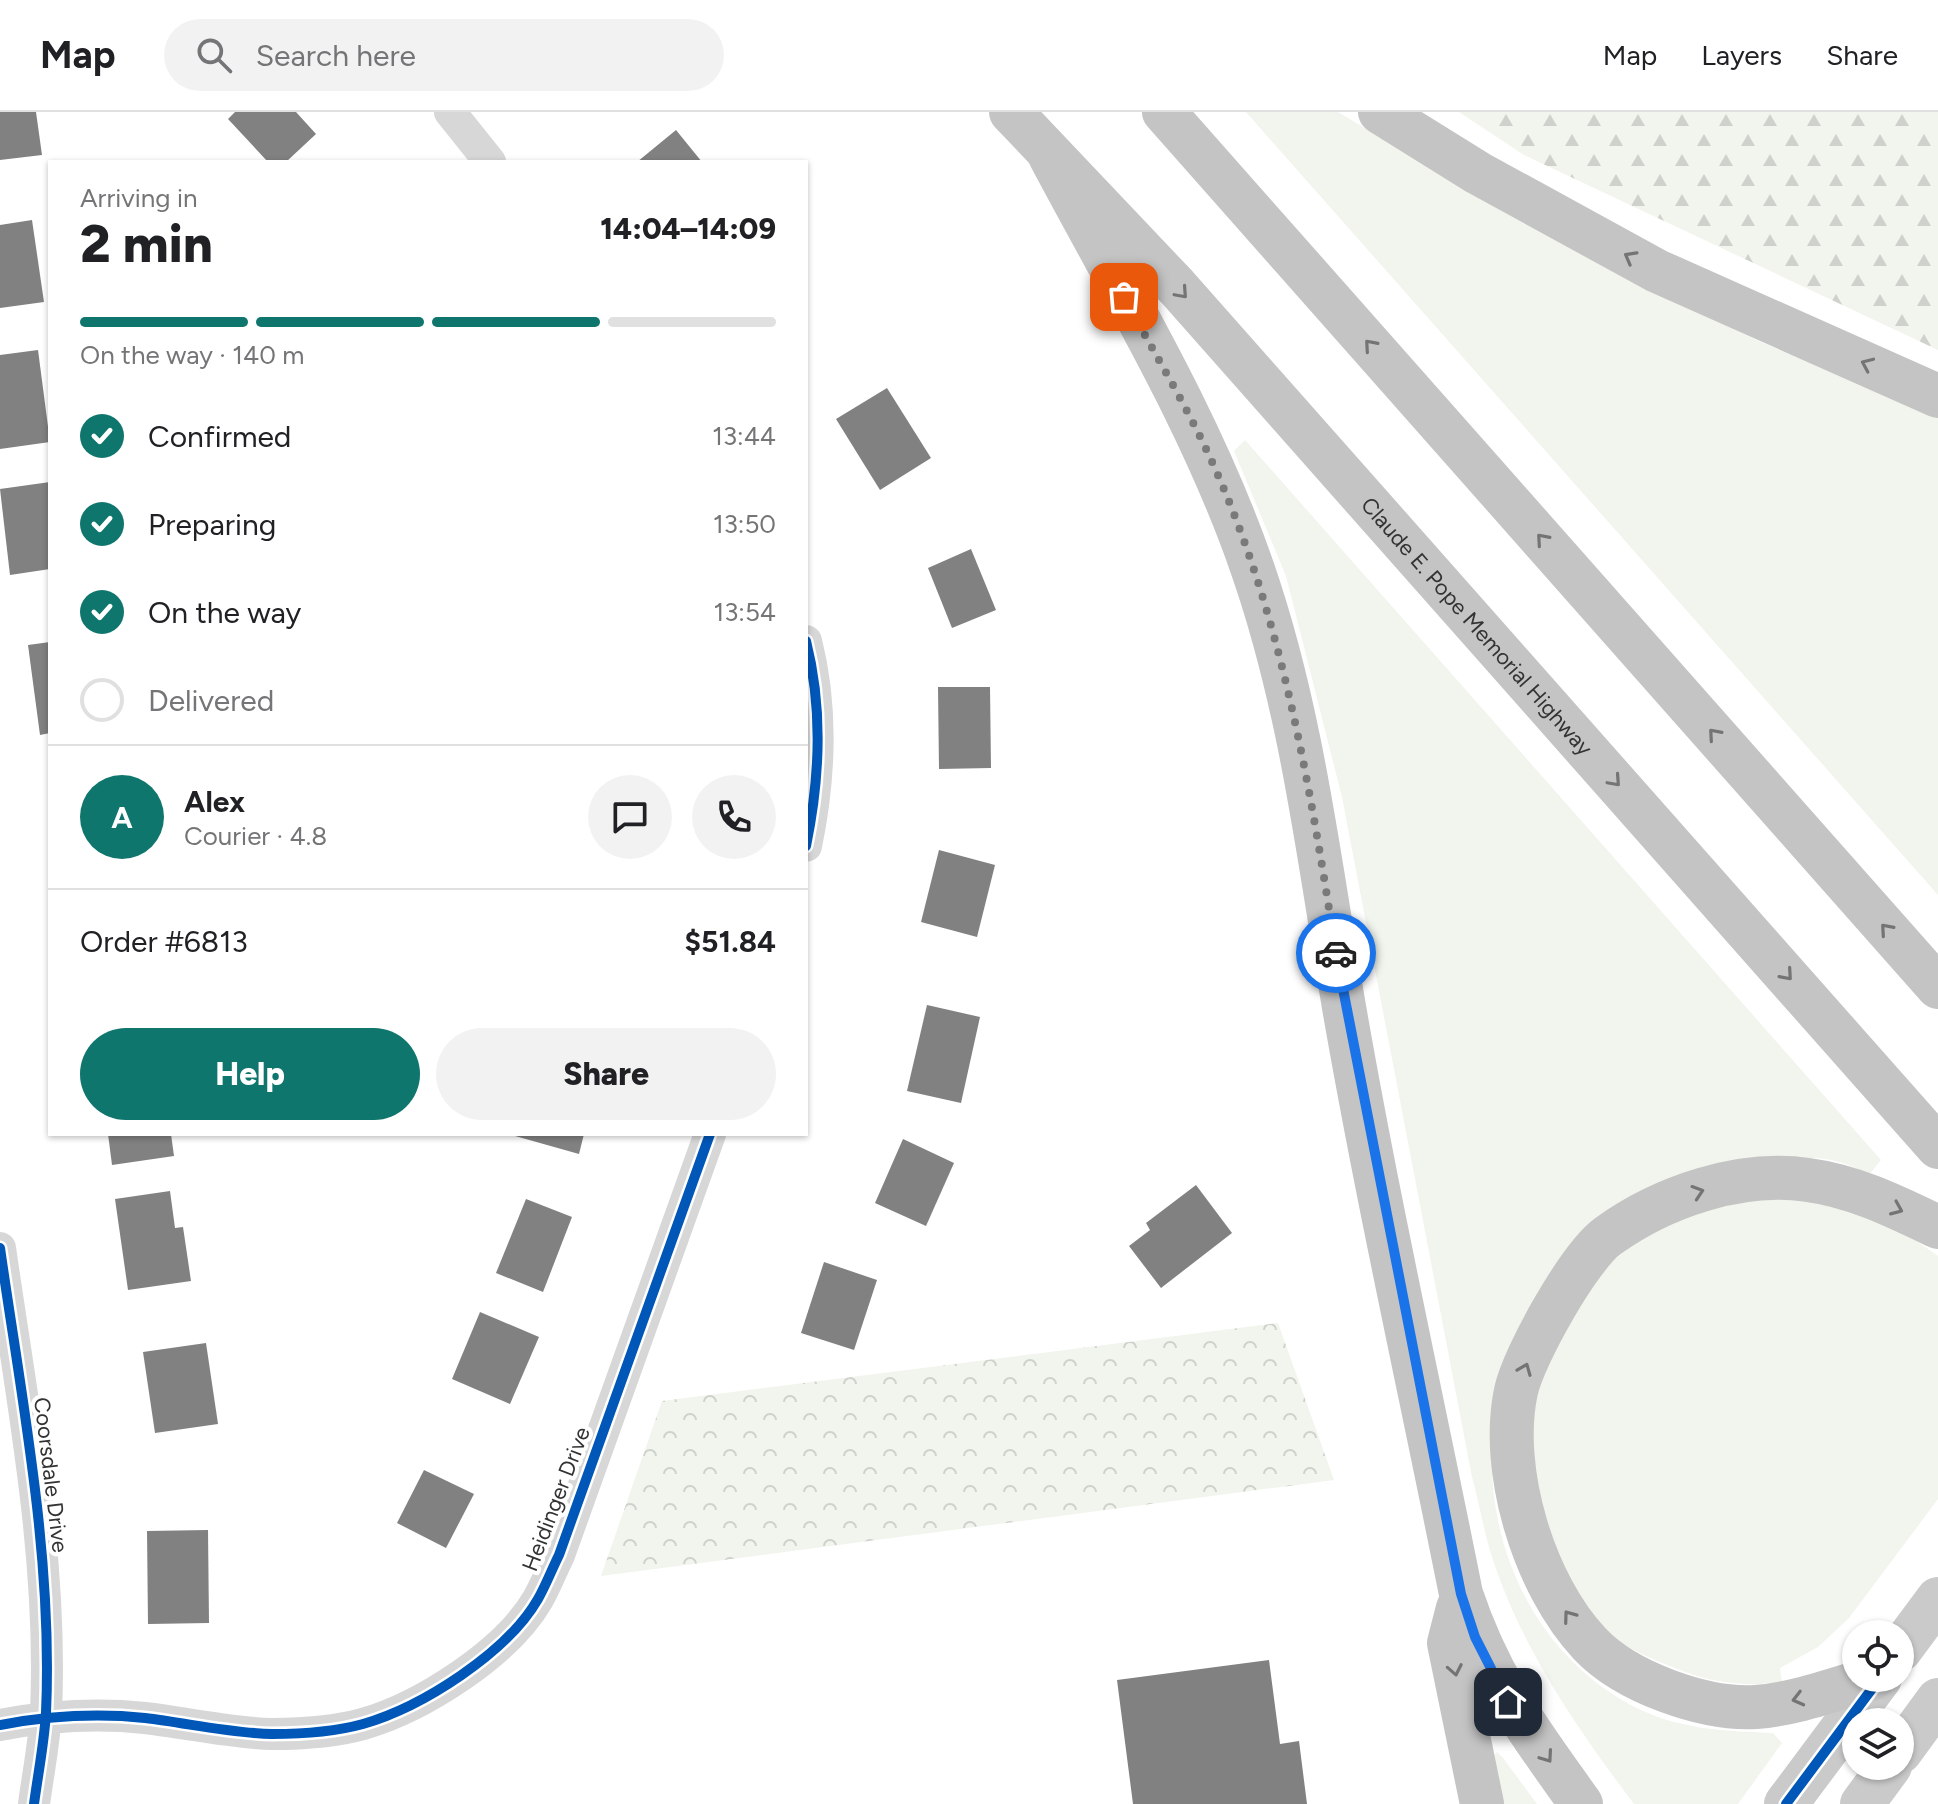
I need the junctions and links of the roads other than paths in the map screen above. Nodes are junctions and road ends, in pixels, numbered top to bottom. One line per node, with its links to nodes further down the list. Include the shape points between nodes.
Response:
1 (450, 112): 6 (street)
2 (1011, 112): 5 (highway, Claude E. Pope Memorial Highway)
3 (1164, 112): 10 (highway, one-way to 3)
4 (1380, 112): 7 (highway, one-way to 4, via 1657,271 1478,173)
5 (1050, 156): 12 (highway, Claude E. Pope Memorial Highway, one-way to 12, via 1177,287); 15 (highway, via 1214,466 1272,628 1296,722 1345,1009)
6 (488, 160)
7 (1938, 396)
8 (808, 657): 9 (street, via 819,747)
9 (808, 836)
10 (1938, 987)
11 (709, 1136): 21 (street, Heidinger Drive, via 559,1555 538,1601 511,1633 412,1705 363,1724 321,1732 270,1734 143,1718)
12 (1938, 1147)
13 (1938, 1227): 18 (highway, one-way to 13, via 1754,1707 1709,1704 1646,1683 1591,1645 1552,1593 1523,1522 1513,1463 1516,1390 1548,1314 1605,1238 1655,1207 1705,1188 1805,1179 1856,1191)
14 (0, 1248): 21 (street, Coorsdale Drive, via 41,1528)
15 (1461, 1594): 26 (highway, one-way to 26, via 1449,1643); 27 (highway, one-way to 27, via 1502,1691)
16 (1938, 1599): 17 (main road)
17 (1914, 1631)
18 (1842, 1686)
19 (1870, 1692): 28 (main road)
20 (1938, 1700): 23 (main road)
21 (46, 1715): 22 (street, Heidinger Drive); 25 (street, Coorsdale Drive)
22 (0, 1725)
23 (1914, 1733)
24 (1880, 1780): 29 (main road)
25 (34, 1804)
26 (1482, 1804)
27 (1581, 1804)
28 (1786, 1804)
29 (1862, 1804)

